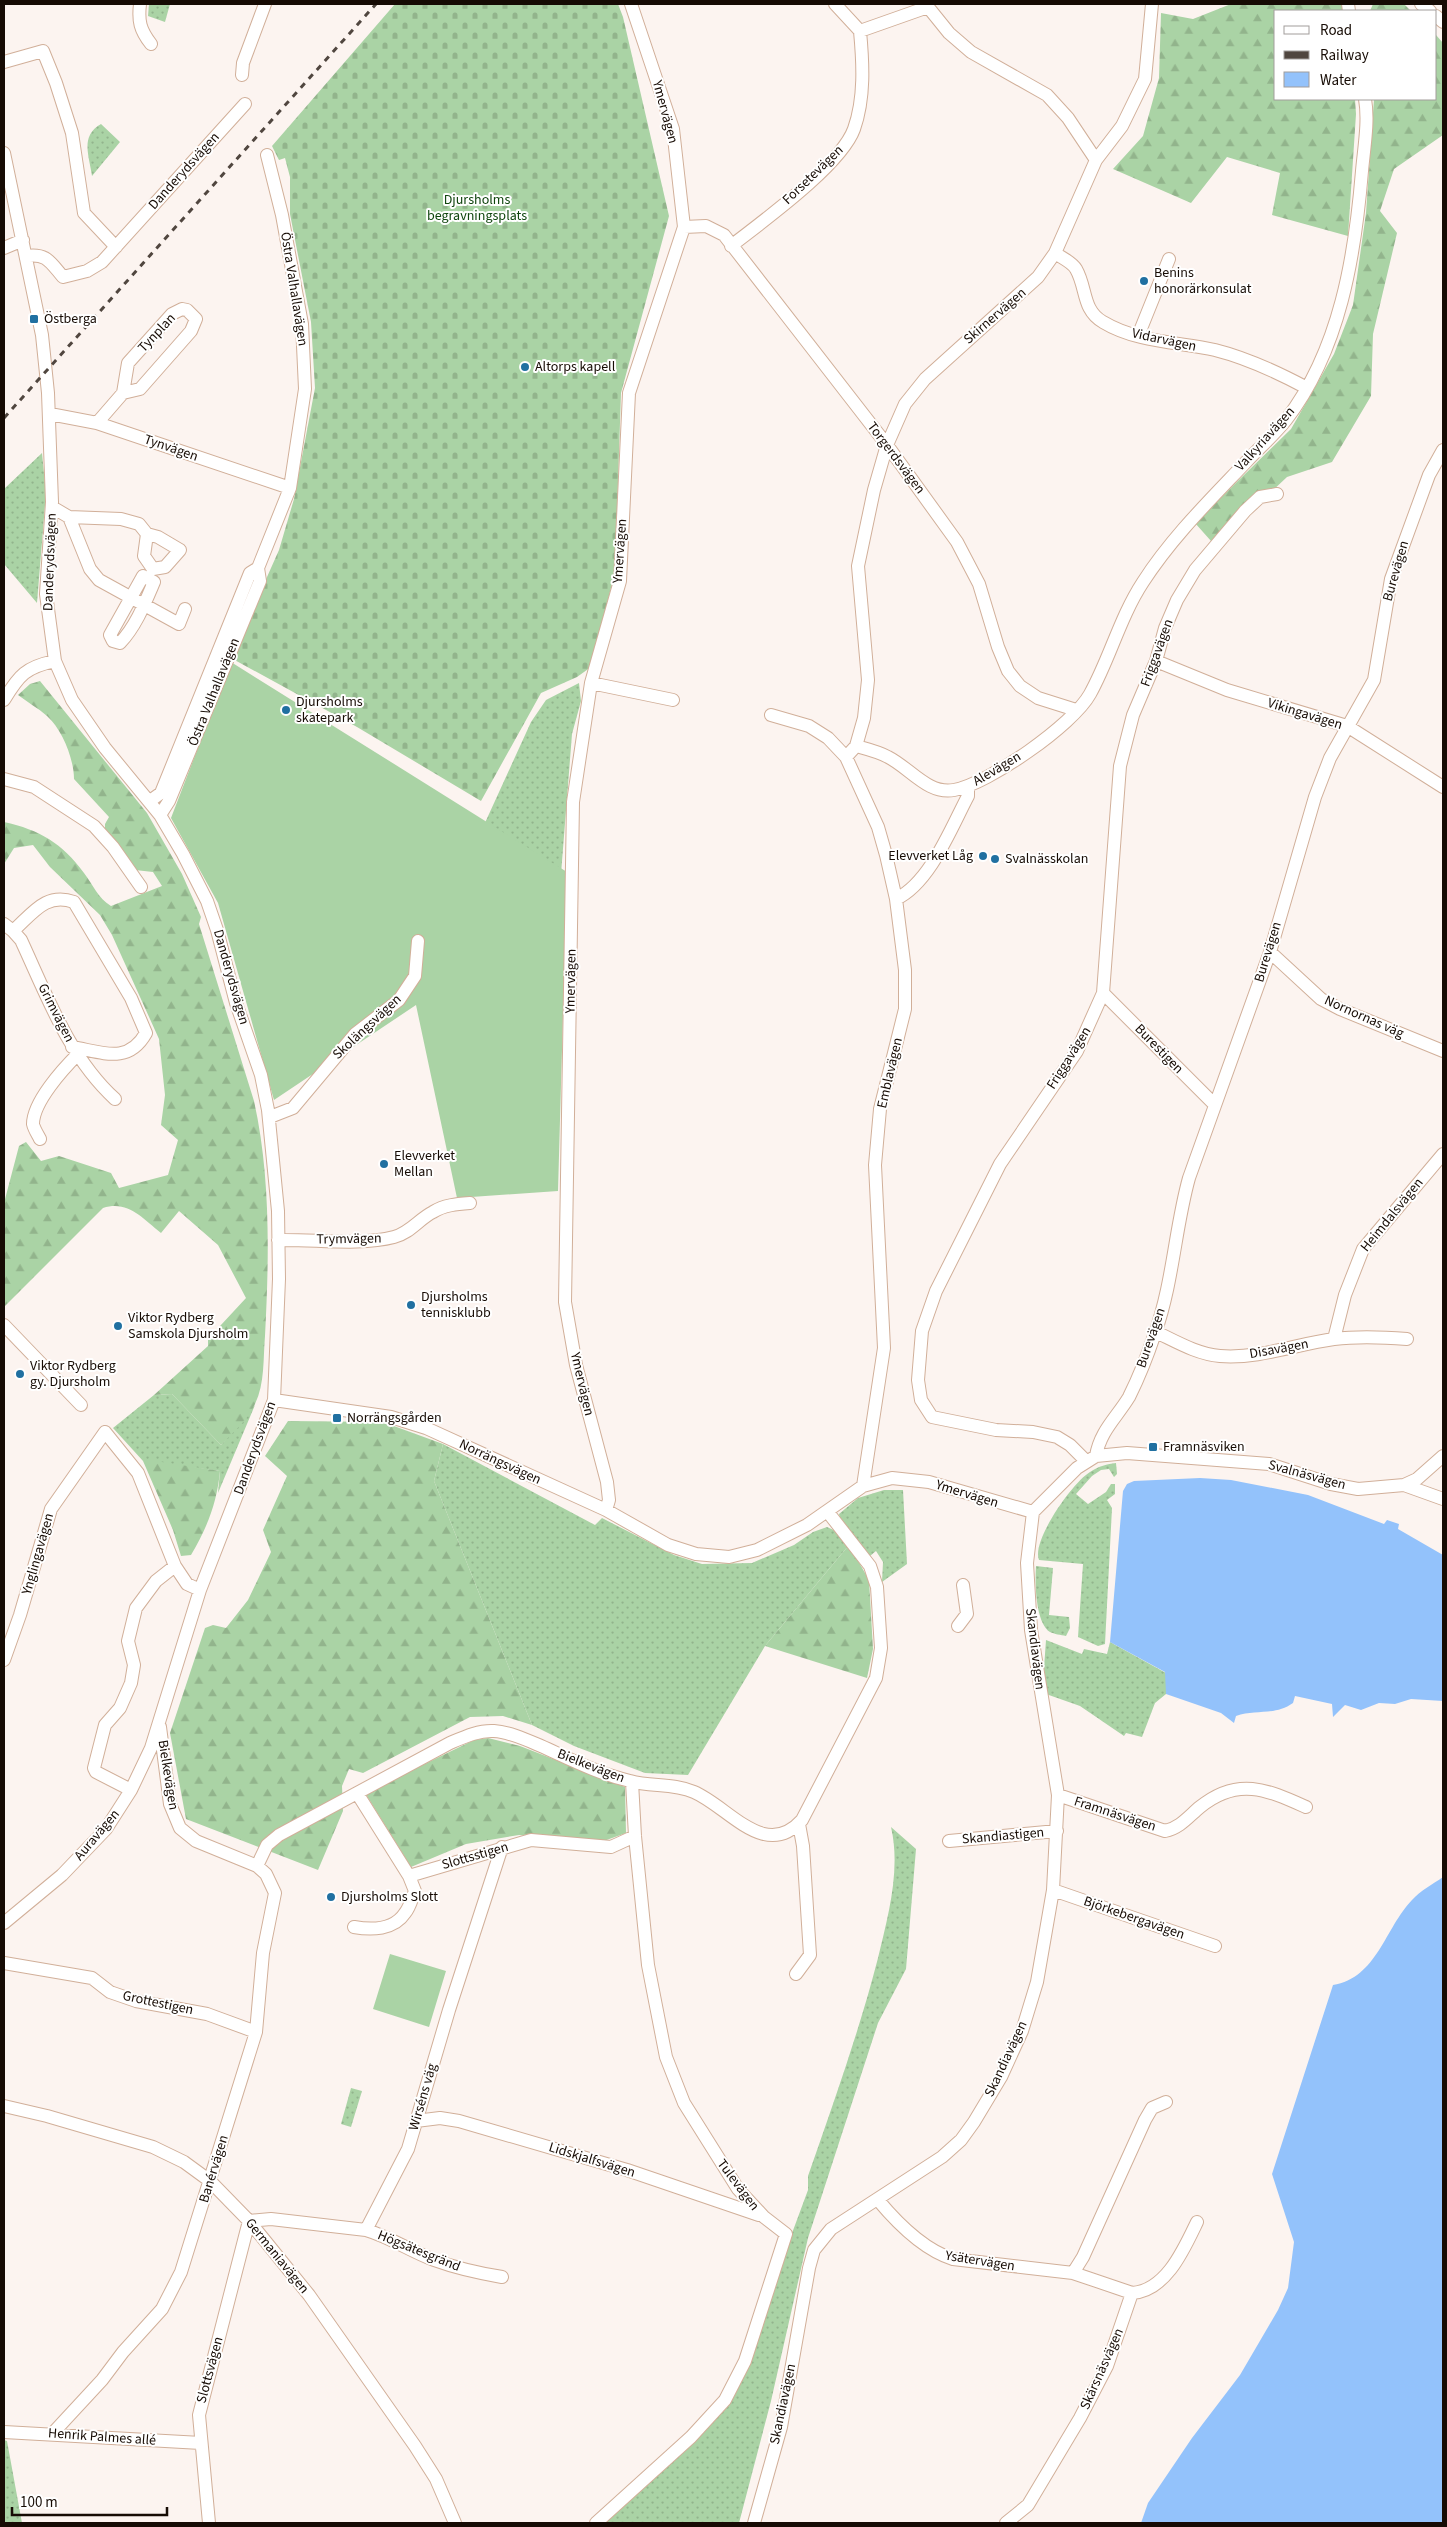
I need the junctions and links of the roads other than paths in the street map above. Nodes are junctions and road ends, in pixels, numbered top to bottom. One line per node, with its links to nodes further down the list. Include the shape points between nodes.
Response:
1 (140, 4): 8 (street, via 138,20 142,33)
2 (265, 4): 10 (street, via 243,63)
3 (631, 4): 16 (street, Ymervägen, via 673,129)
4 (835, 4): 7 (street)
5 (1152, 4): 15 (street, Skirnervägen, via 1145,79 1122,126)
6 (928, 6): 7 (street); 15 (street, via 949,33 971,52 1047,95 1068,118)
7 (860, 31): 18 (street, Forsetevägen, via 862,87 849,140 824,169)
8 (152, 44)
9 (4, 62): 19 (street, via 43,51 72,133 84,213)
10 (242, 75)
11 (1365, 100): 25 (street, Valkyriavägen, via 1360,197 1347,282 1323,355)
12 (245, 104): 19 (street, Danderydsvägen)
13 (4, 153): 17 (street, Danderydsvägen)
14 (267, 155): 31 (street, Östra Valhallavägen, via 282,215 302,324 305,389)
15 (1096, 160): 21 (street, Skirnervägen)
16 (684, 226): 18 (street, Torgerdsvägen, via 716,229); 42 (street, Ymervägen, via 629,393 620,581)
17 (23, 240): 20 (street); 22 (street, Danderydsvägen)
18 (732, 246): 29 (street, Torgerdsvägen)
19 (116, 247): 22 (street, Danderydsvägen, via 87,272 63,277 39,254)
20 (4, 248)
21 (1055, 253): 24 (street, Vidarvägen, via 1076,269 1091,311 1102,322); 29 (street, Skirnervägen, via 1038,277 925,379 905,404)
22 (26, 256): 27 (street, Danderydsvägen, via 42,335)
23 (1169, 259): 24 (street)
24 (1138, 336): 25 (street, Vidarvägen, via 1187,344 1244,359)
25 (1307, 388): 45 (street, Valkyriavägen, via 1286,420 1164,552 1124,613 1100,675 1088,697)
26 (123, 393): 26 (street, Tynplan, via 140,389 192,332 196,323 192,314 182,309 172,314 128,363); 28 (street, Tynplan)
27 (50, 414): 28 (street, Tynvägen); 33 (street, Danderydsvägen)
28 (97, 423): 31 (street, Tynvägen)
29 (887, 446): 45 (street, Torgerdsvägen, via 957,542 975,576 1008,671 1020,686 1038,698); 48 (street, Skirnervägen, via 858,566 868,680 864,718)
30 (1443, 450): 47 (street, Burevägen, via 1429,475 1391,579 1374,680)
31 (290, 488): 36 (street, Östra Valhallavägen)
32 (1277, 494): 41 (street, Friggavägen, via 1260,497 1195,570 1177,600)
33 (52, 507): 34 (street); 40 (street, Danderydsvägen, via 46,594)
34 (69, 517): 35 (street, via 121,520 139,524); 37 (street, via 90,569 98,580)
35 (147, 534)
36 (258, 568): 53 (street, Östra Valhallavägen, via 250,573 160,793); 54 (street, Östra Valhallavägen, via 260,580 169,801)
37 (129, 598): 38 (street); 38 (street, via 143,576 154,582); 38 (street, via 110,635 113,641 120,643 128,635)
38 (143, 606): 39 (street, via 179,624)
39 (185, 610)
40 (55, 661): 43 (street, via 30,668); 53 (street, Danderydsvägen, via 72,700 105,748)
41 (1156, 661): 47 (street, Vikingavägen, via 1227,690); 60 (street, Friggavägen, via 1133,716 1120,766)
42 (591, 683): 44 (street); 81 (street, Ymervägen, via 573,802 565,1302 576,1365 607,1482 609,1500)
43 (5, 695)
44 (673, 700)
45 (1076, 710): 51 (street, Alevägen, via 1039,744)
46 (771, 715): 49 (street, Emblavägen, via 809,726 828,738)
47 (1347, 726): 52 (street, Vikingavägen); 59 (street, Burevägen, via 1315,797)
48 (856, 746): 49 (street, Skirnervägen); 51 (street, Alevägen, via 887,756 933,789 944,791)
49 (846, 757): 56 (street, Emblavägen, via 878,827)
50 (4, 779): 55 (street, via 34,787 94,826)
51 (968, 786): 56 (street, via 968,796 933,862 916,885)
52 (1443, 787)
53 (150, 801): 54 (street, Danderydsvägen)
54 (160, 815): 65 (street, Danderydsvägen, via 187,862 218,930 236,1003 261,1075)
55 (141, 887)
56 (896, 899): 79 (street, Emblavägen, via 905,970 905,1008 880,1109 875,1165 884,1348)
57 (8, 928): 61 (street, Grimvägen, via 20,940); 61 (street, via 47,901 60,897 74,902 131,998 146,1033 139,1045 122,1055)
58 (418, 941): 65 (street, Skolängsvägen, via 415,976 399,1000 355,1034 293,1108)
59 (1270, 952): 62 (street, Nornornas väg, via 1322,999); 64 (street, Burevägen)
60 (1103, 993): 64 (street, Burestigen); 77 (street, Friggavägen, via 1077,1051 1000,1164 947,1265 922,1331 918,1380 921,1400 932,1417 996,1430 1057,1437)
61 (75, 1050): 63 (street, Grimvägen, via 92,1077); 66 (street, via 35,1115 33,1126)
62 (1443, 1050)
63 (115, 1099)
64 (1214, 1104): 71 (street, Burevägen, via 1182,1201 1177,1244)
65 (270, 1117): 69 (street, Danderydsvägen)
66 (40, 1139)
67 (1443, 1154): 72 (street, Heimdalsvägen, via 1363,1249 1345,1295)
68 (470, 1203): 69 (street, Trymvägen, via 455,1204 433,1212 411,1229 376,1241)
69 (278, 1240): 74 (street, Danderydsvägen)
70 (4, 1325): 75 (street)
71 (1156, 1332): 72 (street, Disavägen, via 1196,1351 1219,1356 1278,1351); 77 (street, Burevägen, via 1129,1396 1104,1431)
72 (1334, 1339): 73 (street, Disavägen, via 1377,1337)
73 (1407, 1340)
74 (274, 1400): 81 (street, Norrängsvägen, via 391,1417 426,1428); 86 (street, Danderydsvägen)
75 (81, 1405)
76 (1443, 1456): 78 (street, Svalnäsvägen, via 1418,1479)
77 (1091, 1458): 78 (street, Svalnäsvägen, via 1127,1453 1234,1460 1269,1464 1331,1484 1358,1488); 83 (street)
78 (1404, 1485): 80 (street)
79 (863, 1486): 82 (street, Ymervägen); 83 (street, Ymervägen, via 892,1478 930,1482)
80 (1443, 1499)
81 (606, 1510): 82 (street, Ymervägen, via 668,1545 696,1554 729,1557 757,1550 789,1536)
82 (827, 1511): 95 (street, via 870,1566 878,1587 881,1648 876,1678)
83 (1033, 1512): 93 (street, Skandiavägen, via 1027,1563 1031,1630)
84 (175, 1566): 86 (street, via 187,1584); 88 (street, Ynglingavägen, via 138,1473 105,1432 51,1509); 91 (street, via 156,1581 136,1608 128,1641 134,1665 131,1683 120,1708 105,1725 94,1768)
85 (963, 1585): 87 (street, via 967,1614)
86 (200, 1590): 89 (street, Danderydsvägen)
87 (958, 1626)
88 (4, 1660)
89 (160, 1724): 91 (street, Auravägen); 100 (street, Bielkevägen, via 170,1804 180,1828 196,1841)
90 (632, 1782): 92 (street, Bielkevägen, via 525,1739 494,1731 475,1733 450,1743); 95 (street, Bielkevägen, via 668,1785 695,1792 754,1830 770,1836 783,1835); 97 (street, Tulevägen)
91 (131, 1790): 103 (street, Auravägen, via 106,1828 62,1875)
92 (356, 1793): 100 (street, Bielkevägen, via 279,1835 267,1845); 101 (street)
93 (1058, 1795): 94 (street, Framnäsvägen, via 1165,1831 1175,1829 1203,1805 1240,1790 1257,1788); 96 (street, Skandiavägen)
94 (1306, 1807)
95 (799, 1824): 106 (street)
96 (1057, 1831): 98 (street, Skandiastigen); 102 (street, Skandiavägen)
97 (635, 1836): 99 (street, Slottsstigen, via 611,1847 531,1840); 116 (street, Tulevägen, via 648,1965 666,2057 684,2103 706,2139 738,2188)
98 (949, 1841)
99 (502, 1847): 101 (street, Slottsstigen); 113 (street, Wirséns väg)
100 (257, 1866): 110 (street, Banérvägen, via 266,1874 275,1893 262,1953)
101 (410, 1876): 104 (street, via 415,1891 405,1914 382,1928)
102 (1053, 1890): 105 (street, Björkebergavägen); 115 (street, Skandiavägen, via 1037,1982 1022,2031 1001,2076 960,2140 942,2158)
103 (4, 1923)
104 (354, 1927)
105 (1216, 1946)
106 (810, 1955): 108 (street); 109 (street)
107 (4, 1963): 110 (street, Grottestigen, via 92,1978 110,1992 136,2001 207,2014)
108 (812, 1971)
109 (796, 1974)
110 (256, 2032): 114 (street, Banérvägen)
111 (1166, 2102): 120 (street, via 1152,2108 1145,2120)
112 (4, 2106): 114 (street, Germaniavägen, via 153,2147 184,2162)
113 (416, 2121): 116 (street, Lidskjalfsvägen, via 440,2118 459,2121 626,2170); 119 (street, Wirséns väg, via 408,2149)
114 (210, 2182): 117 (street, Germaniavägen); 124 (street, Banérvägen, via 181,2272 162,2309)
115 (878, 2200): 120 (street, Ysätervägen, via 939,2254 953,2259); 129 (street, Skandiavägen, via 831,2229 814,2250 780,2427)
116 (764, 2217): 128 (street, Tulevägen, via 786,2234 734,2386 704,2424)
117 (249, 2221): 119 (street, via 271,2219); 125 (street, Slottsvägen, via 202,2398 199,2415); 127 (street, Germaniavägen, via 309,2295 415,2446 436,2480)
118 (1197, 2222): 122 (street, via 1183,2252 1160,2280 1144,2292)
119 (366, 2230): 121 (street, Högsätesgränd, via 432,2259)
120 (1073, 2273): 122 (street, Ysätervägen)
121 (502, 2277)
122 (1132, 2293): 130 (street, Skärsnäsvägen, via 1107,2366 1080,2418 1028,2505)
123 (4, 2432): 124 (street, Henrik Palmes allé)
124 (52, 2434): 125 (street, Henrik Palmes allé)
125 (201, 2443): 126 (street, Slottsvägen)
126 (209, 2523)
127 (455, 2523)
128 (596, 2523)
129 (754, 2523)
130 (1006, 2523)

